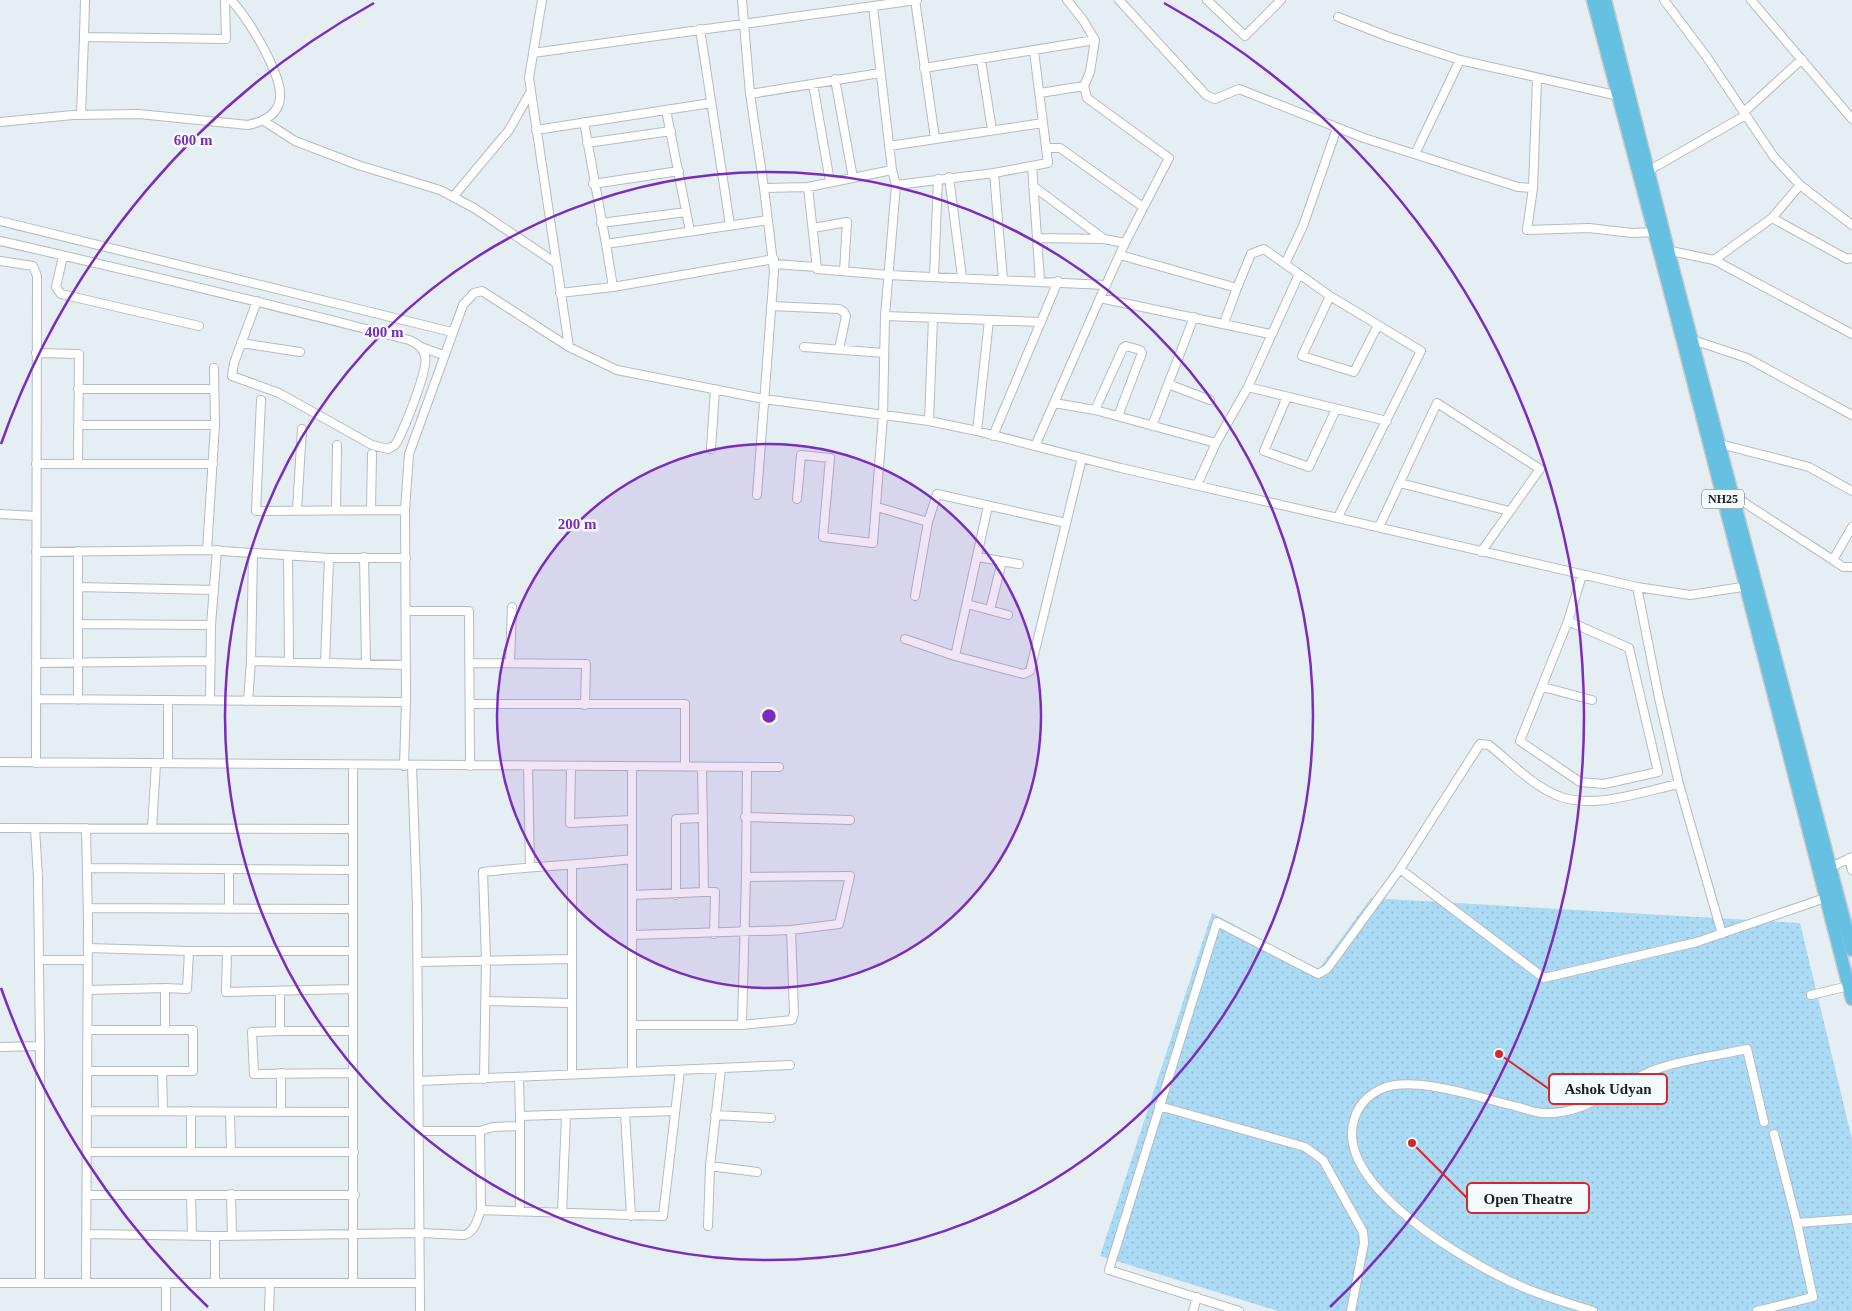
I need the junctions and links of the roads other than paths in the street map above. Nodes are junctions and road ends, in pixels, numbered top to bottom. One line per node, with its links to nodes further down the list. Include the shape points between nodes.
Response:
1 (84, 0): 19 (street)
2 (225, 0): 19 (street, via 226,39)
3 (232, 0): 42 (street, via 263,47 280,86 279,105)
4 (542, 0): 22 (street)
5 (742, 0): 17 (street)
6 (916, 0): 15 (street); 26 (street)
7 (1067, 0): 20 (street)
8 (1119, 0): 45 (street, via 1206,95 1215,99 1239,89)
9 (1207, 0): 10 (street, via 1245,36)
10 (1281, 0)
11 (1593, 0): 35 (main road, NH25)
12 (1605, 0): 57 (main road, NH25)
13 (1664, 0): 38 (street)
14 (1751, 0): 23 (street)
15 (873, 7): 17 (street); 27 (street)
16 (1338, 16): 25 (street)
17 (746, 23): 18 (street); 34 (street)
18 (700, 29): 22 (street); 36 (street)
19 (84, 37): 39 (street)
20 (1095, 40): 21 (street); 31 (street, via 1090,72)
21 (1034, 51): 24 (street); 33 (street)
22 (533, 53): 32 (street, via 529,78)
23 (1802, 59): 38 (street); 40 (street)
24 (981, 60): 26 (street); 48 (street)
25 (1460, 60): 29 (street); 53 (street)
26 (924, 68): 49 (street)
27 (880, 73): 28 (street); 51 (street)
28 (835, 79): 30 (street); 60 (street)
29 (1537, 79): 35 (street); 69 (street)
30 (813, 84): 34 (street); 62 (street)
31 (1084, 86): 33 (street); 71 (street, via 1087,98 1169,158)
32 (531, 91): 46 (street); 70 (street, via 509,130)
33 (1040, 93): 44 (street)
34 (750, 94): 68 (street)
35 (1619, 96): 81 (main road, NH25)
36 (711, 103): 37 (street); 77 (street)
37 (666, 110): 43 (street); 47 (street)
38 (1745, 113): 57 (street); 65 (street, via 1774,157)
39 (81, 115): 41 (street); 42 (street, via 140,114 248,124)
40 (1852, 119)
41 (0, 122)
42 (264, 122): 70 (street, via 295,141)
43 (584, 122): 46 (street); 50 (street)
44 (1043, 122): 48 (street); 52 (street)
45 (1337, 128): 53 (street); 95 (street, via 1300,233)
46 (536, 130): 94 (street)
47 (671, 130): 50 (street); 55 (street)
48 (992, 130): 49 (street)
49 (935, 138): 51 (street)
50 (587, 143): 63 (street)
51 (889, 146): 56 (street)
52 (1046, 148): 54 (street, via 1048,163); 71 (street, via 1060,148)
53 (1415, 154): 69 (street, via 1518,187)
54 (1032, 166): 58 (street); 66 (street)
55 (679, 170): 63 (street); 72 (street)
56 (892, 170): 60 (street); 64 (street)
57 (1648, 171): 81 (main road, NH25)
58 (994, 173): 59 (street); 102 (street)
59 (949, 177): 61 (street); 101 (street)
60 (853, 178): 62 (street)
61 (938, 179): 64 (street); 100 (street)
62 (830, 182): 67 (street)
63 (593, 184): 76 (street)
64 (896, 185): 99 (street)
65 (1800, 185): 73 (street); 78 (street)
66 (1033, 186): 82 (street); 83 (street)
67 (808, 187): 68 (street); 79 (street)
68 (764, 188): 74 (street)
69 (1533, 188): 81 (street, via 1527,230)
70 (453, 197): 94 (street)
71 (1143, 207): 85 (street)
72 (686, 212): 76 (street); 80 (street)
73 (1772, 218): 90 (street, via 1847,259); 91 (street)
74 (768, 220): 77 (street); 93 (street)
75 (0, 221): 121 (street)
76 (601, 223): 86 (street)
77 (730, 225): 80 (street)
78 (1852, 225)
79 (813, 228): 96 (street); 97 (street, via 847,222)
80 (690, 231): 86 (street)
81 (1658, 231): 87 (main road, NH25)
82 (1037, 238): 83 (street); 103 (street)
83 (1104, 240): 85 (street)
84 (0, 241): 89 (street)
85 (1125, 243): 88 (street)
86 (606, 244): 106 (street)
87 (1663, 249): 91 (street); 124 (main road, NH25); 204 (main road, NH25)
88 (1120, 255): 105 (street); 107 (street)
89 (63, 256): 111 (street); 120 (street, via 56,287 61,294)
90 (1852, 258)
91 (1714, 260): 123 (street)
92 (0, 261): 132 (street, via 29,265 36,270)
93 (774, 261): 96 (street); 106 (street); 112 (street)
94 (556, 263): 108 (street)
95 (1285, 264): 98 (street); 107 (street, via 1264,249 1252,254)
96 (816, 267): 97 (street)
97 (844, 271): 99 (street)
98 (1299, 274): 109 (street); 122 (street)
99 (888, 275): 100 (street); 113 (street)
100 (934, 275): 101 (street)
101 (962, 276): 102 (street)
102 (1003, 279): 103 (street)
103 (1040, 280): 104 (street)
104 (1058, 281): 105 (street); 117 (street)
105 (1106, 285): 110 (street)
106 (613, 287): 108 (street)
107 (1237, 288): 118 (street)
108 (560, 293): 128 (street)
109 (1330, 296): 119 (street); 119 (street, via 1302,356 1354,372)
110 (1100, 298): 114 (street); 144 (street)
111 (257, 301): 125 (street); 127 (street, via 409,340)
112 (771, 306): 129 (street, via 839,309 844,312); 141 (street)
113 (885, 316): 115 (street); 131 (street)
114 (1194, 317): 118 (street); 135 (street)
115 (933, 318): 116 (street); 150 (street)
116 (989, 320): 117 (street); 156 (street)
117 (1041, 322): 157 (street)
118 (1224, 324): 122 (street)
119 (1378, 325): 151 (street, via 1421,351)
120 (199, 326)
121 (452, 332): 128 (street, via 467,298 482,291); 133 (street)
122 (1270, 334): 136 (street)
123 (1852, 334)
124 (1692, 340): 147 (street, via 1747,358); 159 (main road, NH25)
125 (241, 343): 127 (street, via 232,376 270,389 372,445 388,449 400,436 424,372 426,357); 130 (street)
126 (804, 346): 129 (street)
127 (421, 347): 133 (street)
128 (569, 347): 139 (street, via 618,370)
129 (840, 349): 131 (street)
130 (300, 352)
131 (884, 353): 148 (street)
132 (36, 354): 137 (street, via 79,354); 165 (street)
133 (443, 355): 179 (street, via 409,454)
134 (214, 368): 138 (street)
135 (1168, 384): 143 (street); 154 (street)
136 (1248, 387): 140 (street); 158 (street)
137 (78, 389): 138 (street); 152 (street)
138 (214, 389): 153 (street)
139 (715, 390): 141 (street); 162 (street)
140 (1287, 397): 145 (street); 145 (street, via 1264,451 1309,467)
141 (764, 399): 148 (street); 171 (street)
142 (261, 400): 176 (street, via 256,511)
143 (1210, 400)
144 (1054, 403): 146 (street); 161 (street)
145 (1336, 409): 151 (street)
146 (1095, 410): 149 (street); 149 (street, via 1126,346 1142,353)
147 (1852, 415)
148 (883, 416): 150 (street); 175 (street)
149 (1118, 416): 154 (street)
150 (929, 421): 156 (street)
151 (1387, 421): 183 (street)
152 (78, 425): 153 (street); 166 (street)
153 (215, 425): 167 (street)
154 (1152, 426): 158 (street)
155 (302, 429): 176 (street)
156 (978, 431): 157 (street)
157 (993, 436): 161 (street)
158 (1216, 443): 169 (street)
159 (1720, 444): 170 (street, via 1809,467); 172 (main road, NH25)
160 (337, 445): 177 (street)
161 (1035, 446): 164 (street)
162 (711, 449)
163 (372, 454): 178 (street)
164 (1082, 458): 169 (street); 185 (street)
165 (36, 464): 166 (street); 182 (street)
166 (78, 464): 167 (street)
167 (213, 464): 188 (street)
168 (1400, 483): 180 (street); 180 (street, via 1437,403 1540,469); 186 (street)
169 (1197, 485): 183 (street)
170 (1852, 490)
171 (757, 495)
172 (1734, 496): 199 (street); 204 (main road, NH25)
173 (798, 499): 175 (street, via 801,455 830,458 823,537 873,543)
174 (988, 506): 184 (street, via 937,494); 185 (street); 196 (street)
175 (878, 507): 184 (street)
176 (297, 510): 177 (street)
177 (336, 510): 178 (street)
178 (371, 510): 179 (street)
179 (405, 510): 198 (street)
180 (1509, 511): 192 (street)
181 (0, 514): 182 (street)
182 (36, 516): 191 (street)
183 (1338, 517): 186 (street)
184 (928, 522): 208 (street)
185 (1066, 523): 218 (street, via 1030,671 1023,674)
186 (1379, 526): 192 (street)
187 (1852, 527): 199 (street)
188 (207, 550): 189 (street); 190 (street)
189 (217, 550): 193 (street); 207 (street)
190 (78, 551): 191 (street); 205 (street)
191 (36, 552): 223 (street)
192 (1481, 552): 203 (street)
193 (253, 553): 194 (street); 221 (street)
194 (288, 555): 197 (street); 222 (street)
195 (364, 557): 197 (street); 198 (street); 225 (street)
196 (978, 557): 200 (street); 209 (street)
197 (329, 558): 224 (street)
198 (406, 558): 212 (street)
199 (1833, 560): 202 (street, via 1843,567)
200 (1002, 561): 201 (street); 211 (street)
201 (1019, 564)
202 (1852, 568)
203 (1582, 575): 206 (street); 214 (street)
204 (1752, 585): 206 (street, via 1690,595); 267 (main road, NH25); 277 (main road, NH25)
205 (78, 587): 207 (street); 215 (street)
206 (1637, 587): 253 (street)
207 (214, 590): 216 (street)
208 (915, 596)
209 (967, 604): 211 (street); 218 (street)
210 (512, 607): 227 (street)
211 (990, 610): 213 (street)
212 (406, 612): 226 (street, via 469,611); 228 (street)
213 (1008, 615)
214 (1568, 621): 229 (street); 229 (street, via 1629,648 1658,772 1604,784 1580,782 1520,741)
215 (78, 624): 216 (street); 219 (street)
216 (211, 625): 220 (street)
217 (905, 639): 218 (street)
218 (955, 656)
219 (78, 661): 220 (street); 223 (street); 231 (street)
220 (210, 661): 233 (street)
221 (251, 661): 222 (street); 235 (street)
222 (289, 661): 224 (street)
223 (36, 663): 230 (street)
224 (325, 663): 225 (street)
225 (366, 663): 228 (street)
226 (469, 663): 227 (street); 237 (street)
227 (510, 664): 238 (street, via 586,664)
228 (406, 665): 236 (street)
229 (1543, 687): 234 (street)
230 (36, 699): 231 (street); 240 (street)
231 (78, 700): 232 (street)
232 (168, 700): 233 (street); 241 (street)
233 (210, 700): 235 (street)
234 (1592, 700)
235 (248, 701): 236 (street)
236 (406, 702): 244 (street)
237 (470, 704): 238 (street); 245 (street)
238 (585, 704): 249 (street, via 685,704)
239 (0, 762): 240 (street)
240 (36, 763): 242 (street)
241 (168, 763): 242 (street); 243 (street)
242 (156, 764): 261 (street)
243 (353, 766): 244 (street); 262 (street)
244 (408, 766): 245 (street); 295 (street)
245 (470, 766): 246 (street)
246 (528, 766): 247 (street); 265 (street)
247 (571, 767): 248 (street); 256 (street, via 570,823)
248 (632, 767): 249 (street); 256 (street)
249 (684, 767): 250 (street)
250 (702, 767): 252 (street); 255 (street)
251 (779, 767): 252 (street)
252 (746, 768): 254 (street)
253 (1679, 784): 271 (street, via 1593,802 1572,801 1543,788 1489,745 1480,744); 284 (street)
254 (745, 817): 257 (street); 273 (street)
255 (703, 818): 274 (street); 276 (street, via 676,819)
256 (632, 820): 263 (street)
257 (850, 820)
258 (0, 828): 259 (street)
259 (35, 828): 260 (street); 292 (street)
260 (86, 828): 261 (street); 268 (street)
261 (152, 828): 262 (street)
262 (353, 829): 270 (street)
263 (632, 858): 266 (street); 275 (street)
264 (1850, 858): 267 (street); 272 (street)
265 (530, 866): 266 (street); 294 (street, via 483,872)
266 (572, 866): 291 (street)
267 (1831, 867): 287 (main road, NH25)
268 (87, 868): 269 (street); 278 (street)
269 (229, 869): 270 (street); 279 (street)
270 (353, 870): 280 (street)
271 (1400, 870): 284 (street, via 1544,978); 325 (street, via 1327,969 1318,974 1217,922)
272 (1852, 870)
273 (746, 877): 281 (street, via 850,876 839,924); 282 (street)
274 (704, 892): 276 (street); 283 (street, via 714,892)
275 (632, 895): 276 (street); 285 (street)
276 (676, 895)
277 (1825, 898): 284 (street); 296 (main road, NH25)
278 (88, 908): 279 (street); 286 (street)
279 (229, 909): 280 (street)
280 (353, 910): 290 (street)
281 (791, 930): 282 (street); 305 (street, via 792,1020)
282 (744, 932): 283 (street); 305 (street)
283 (714, 934): 285 (street)
284 (1722, 934)
285 (632, 935): 306 (street)
286 (88, 948): 288 (street); 293 (street)
287 (1852, 950)
288 (189, 951): 289 (street); 297 (street, via 187,989)
289 (227, 951): 290 (street); 300 (street, via 226,992)
290 (353, 951): 298 (street)
291 (571, 959): 294 (street); 304 (street)
292 (39, 960): 293 (street); 311 (street)
293 (88, 960): 299 (street)
294 (486, 960): 295 (street); 303 (street)
295 (418, 962): 324 (street)
296 (1849, 986): 301 (street); 302 (main road, NH25)
297 (165, 988): 299 (street); 308 (street)
298 (353, 989): 300 (street); 310 (street)
299 (88, 990): 307 (street)
300 (280, 992): 309 (street)
301 (1812, 995)
302 (1852, 999)
303 (485, 1001): 304 (street); 323 (street)
304 (570, 1003): 321 (street)
305 (742, 1024): 306 (street)
306 (632, 1025): 318 (street)
307 (88, 1030): 308 (street); 315 (street)
308 (165, 1030): 316 (street, via 193,1030 193,1071)
309 (280, 1031): 310 (street); 319 (street, via 252,1032 254,1074)
310 (352, 1031): 320 (street)
311 (40, 1046): 312 (street); 367 (street)
312 (0, 1047)
313 (790, 1065): 314 (street)
314 (721, 1069): 317 (street); 334 (street)
315 (88, 1071): 316 (street); 326 (street)
316 (162, 1071): 327 (street)
317 (680, 1071): 318 (street); 328 (street)
318 (632, 1072): 321 (street)
319 (281, 1073): 320 (street); 331 (street)
320 (353, 1073): 332 (street)
321 (572, 1074): 322 (street)
322 (519, 1078): 323 (street); 335 (street)
323 (484, 1079): 324 (street)
324 (419, 1080): 340 (street)
325 (1159, 1106): 374 (street, via 1109,1270); 380 (street, via 1306,1147 1323,1160 1363,1232 1364,1243)
326 (88, 1111): 327 (street); 343 (street)
327 (163, 1111): 329 (street)
328 (675, 1111): 333 (street); 356 (street, via 664,1216)
329 (191, 1112): 330 (street); 344 (street)
330 (230, 1112): 331 (street); 345 (street)
331 (281, 1112): 332 (street)
332 (353, 1112): 346 (street)
333 (625, 1113): 336 (street); 356 (street)
334 (715, 1115): 337 (street); 347 (street)
335 (520, 1116): 336 (street); 339 (street)
336 (566, 1116): 355 (street)
337 (772, 1118)
338 (1764, 1122): 381 (street, via 1747,1049 1657,1069 1629,1080 1593,1102 1543,1114 1440,1087 1395,1085 1383,1088 1364,1100 1352,1122 1354,1149 1371,1184 1389,1202 1440,1241 1517,1285)
339 (520, 1126): 341 (street); 354 (street)
340 (419, 1131): 341 (street); 361 (street)
341 (480, 1131): 353 (street)
342 (1774, 1134): 358 (street)
343 (88, 1152): 344 (street); 350 (street)
344 (191, 1152): 345 (street)
345 (232, 1152): 346 (street)
346 (354, 1152): 352 (street)
347 (710, 1166): 348 (street); 359 (street)
348 (757, 1172)
349 (232, 1194): 351 (street); 352 (street); 365 (street)
350 (87, 1195): 351 (street); 360 (street)
351 (191, 1195): 363 (street)
352 (355, 1195): 362 (street)
353 (481, 1210): 354 (street); 361 (street, via 470,1234)
354 (520, 1211): 355 (street)
355 (562, 1213): 356 (street)
356 (631, 1216)
357 (1852, 1219): 358 (street)
358 (1797, 1223): 382 (street, via 1813,1297)
359 (708, 1226)
360 (87, 1234): 363 (street); 368 (street)
361 (420, 1234): 362 (street); 373 (street)
362 (354, 1235): 365 (street); 372 (street)
363 (192, 1236): 364 (street)
364 (215, 1236): 365 (street); 370 (street)
365 (232, 1236)
366 (0, 1283): 367 (street)
367 (40, 1283): 368 (street)
368 (86, 1283): 369 (street)
369 (166, 1283): 370 (street); 375 (street)
370 (215, 1283): 371 (street)
371 (270, 1283): 372 (street); 376 (street)
372 (354, 1283): 373 (street)
373 (420, 1283): 377 (street)
374 (1196, 1298): 378 (street); 379 (street)
375 (166, 1311)
376 (269, 1311)
377 (420, 1311)
378 (1193, 1311)
379 (1237, 1311)
380 (1351, 1311)
381 (1593, 1311)
382 (1757, 1311)

